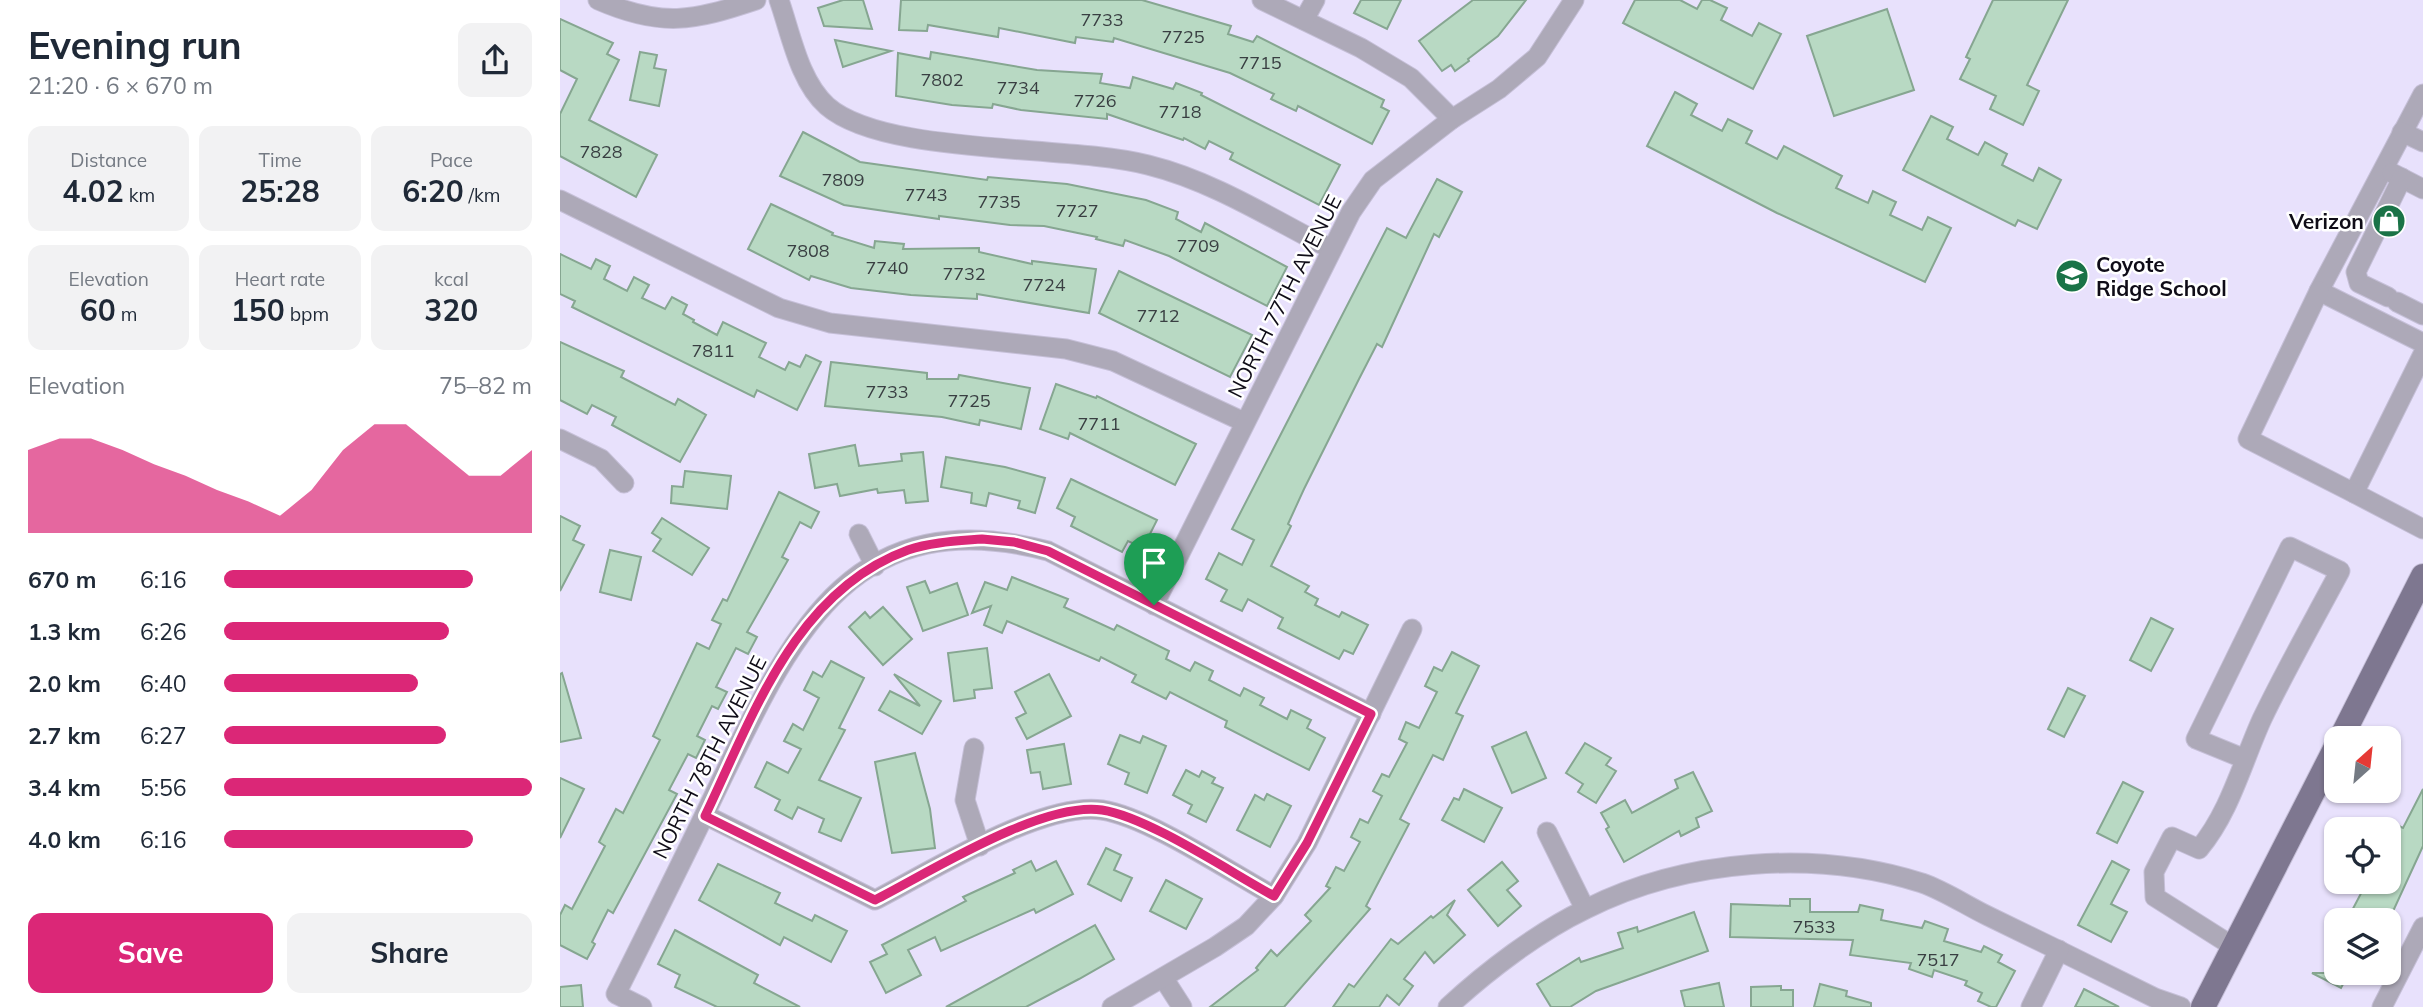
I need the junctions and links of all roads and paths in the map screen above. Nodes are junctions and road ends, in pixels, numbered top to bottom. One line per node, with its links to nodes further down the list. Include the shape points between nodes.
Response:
1 (598, 0): 2 (street, via 621,10 682,20)
2 (756, 0)
3 (779, 0): 16 (street, via 803,70 827,105 863,126 897,136 1110,156 1150,165 1193,178)
4 (1262, 0): 7 (street)
5 (1315, 0): 7 (street)
6 (1574, 0): 9 (street, NORTH 77TH AVENUE, via 1537,57)
7 (1304, 20): 9 (street, via 1411,78)
8 (2423, 94): 10 (street)
9 (1452, 119): 16 (street, NORTH 77TH AVENUE, via 1373,180)
10 (2402, 132): 11 (street); 12 (street)
11 (2423, 142)
12 (2382, 168): 13 (street); 17 (street)
13 (2402, 178): 14 (street); 18 (street, via 2356,272 2359,283)
14 (2423, 189)
15 (560, 200): 21 (street, via 779,308 830,323 1066,349 1113,361)
16 (1331, 249): 21 (street, NORTH 77TH AVENUE)
17 (2319, 291): 19 (street); 24 (street, via 2248,439)
18 (2423, 315)
19 (2423, 343)
20 (2423, 354): 24 (street)
21 (1244, 422): 29 (street, NORTH 77TH AVENUE)
22 (560, 439): 23 (street, via 601,459)
23 (624, 483)
24 (2354, 493): 25 (street)
25 (2423, 529)
26 (859, 534): 27 (street)
27 (875, 566): 29 (street, NORTH 78TH AVENUE, via 909,550 946,542 1014,542 1048,551); 36 (street, NORTH 78TH AVENUE, via 847,582 793,642)
28 (2423, 576): 32 (main road)
29 (1154, 605): 31 (street, NORTH 78TH AVENUE)
30 (1412, 629): 31 (street)
31 (1371, 714): 39 (street, via 1307,843)
32 (2347, 726)
33 (974, 748): 38 (street, via 965,800)
34 (2245, 759): 34 (street, via 2340,571 2290,547 2196,738); 42 (street, via 2215,830 2199,849 2172,837 2154,872 2155,897)
35 (2324, 771): 42 (main road)
36 (705, 816): 38 (street, via 875,900); 45 (street, NORTH 78TH AVENUE, via 616,994)
37 (1547, 832): 40 (street)
38 (980, 846): 39 (street, via 1060,811 1101,810 1134,819)
39 (1274, 896): 44 (street, via 1245,926)
40 (1585, 909): 43 (street, via 1641,886 1702,871 1819,864 1924,884); 48 (street, via 1479,978)
41 (2423, 927): 52 (street)
42 (2234, 947): 51 (main road)
43 (2059, 950): 49 (street); 50 (street)
44 (1164, 979): 46 (street); 47 (street)
45 (642, 1007)
46 (1112, 1007)
47 (1182, 1007)
48 (1448, 1007)
49 (2031, 1007)
50 (2181, 1007)
51 (2203, 1007)
52 (2382, 1007)

